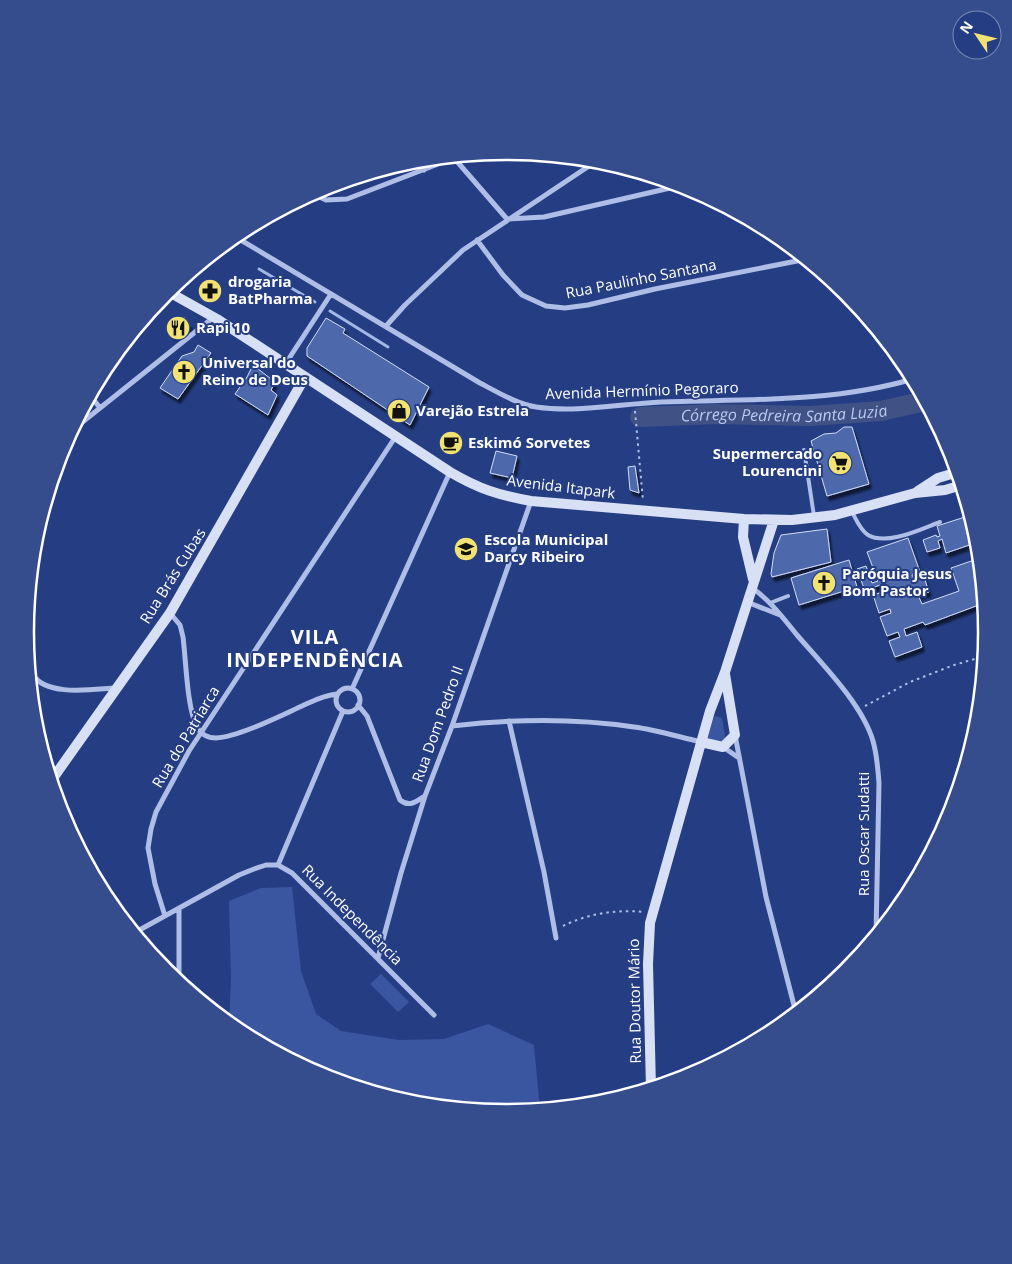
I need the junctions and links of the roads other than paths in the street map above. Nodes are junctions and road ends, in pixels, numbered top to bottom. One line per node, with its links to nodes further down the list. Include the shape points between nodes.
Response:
1 (461, 162): 8 (street)
2 (436, 165): 5 (street)
3 (587, 167): 8 (street)
4 (422, 168): 5 (street)
5 (424, 170): 7 (street, via 347,199)
6 (667, 189): 8 (street, via 544,217)
7 (321, 198)
8 (506, 219): 9 (street)
9 (477, 240): 11 (street, Rua Paulinho Santana, via 503,276 522,295 546,306 565,308); 15 (street, via 443,268)
10 (242, 241): 12 (street, Avenida Hermínio Pegoraro)
11 (799, 262)
12 (331, 294): 15 (street, Avenida Hermínio Pegoraro); 16 (street)
13 (175, 295): 14 (street, Avenida Itapark)
14 (214, 317): 16 (street, Avenida Itapark); 20 (street)
15 (386, 326): 18 (street, Avenida Hermínio Pegoraro, via 480,384 533,406 556,409 635,403 790,399 870,390)
16 (285, 364): 17 (street, Avenida Itapark)
17 (305, 377): 22 (street, Avenida Itapark); 38 (street, Rua Brás Cubas)
18 (906, 381)
19 (94, 401): 20 (street)
20 (100, 408): 21 (street)
21 (83, 422)
22 (396, 435): 24 (street, Avenida Itapark); 51 (street, Rua do Patriarca)
23 (804, 450): 30 (lane)
24 (450, 472): 28 (street, Avenida Itapark, via 487,491); 43 (street)
25 (951, 474): 27 (street, Avenida Itapark, via 938,478)
26 (955, 487): 27 (street, Avenida Itapark)
27 (915, 493): 29 (street, Avenida Itapark)
28 (531, 501): 31 (street, Avenida Itapark); 50 (street, Rua Dom Pedro II)
29 (852, 512): 30 (street, Avenida Itapark); 33 (lane, via 860,527 878,538 899,537)
30 (814, 518): 32 (street, Avenida Itapark)
31 (744, 519): 32 (street, Avenida Itapark); 34 (street, via 743,537)
32 (774, 520): 34 (street, Rua Doutor Mário)
33 (940, 522)
34 (753, 585): 36 (street, Rua Doutor Mário); 37 (street, Rua Oscar Sudatti)
35 (788, 596): 37 (lane)
36 (747, 602): 39 (street, Rua Oscar Sudatti); 40 (street, Rua Doutor Mário)
37 (770, 603): 39 (street, Rua Oscar Sudatti)
38 (170, 612): 42 (street, Rua Brás Cubas); 51 (street, via 180,625 193,718)
39 (780, 615): 61 (street, Rua Oscar Sudatti, via 858,710 873,740 879,783)
40 (724, 672): 47 (street, Rua Doutor Mário); 48 (street)
41 (37, 679): 42 (street, via 49,687 70,690)
42 (116, 688): 56 (street, Rua Brás Cubas)
43 (352, 689): 44 (street, via 344,689); 45 (street, via 358,694)
44 (337, 694): 46 (street, via 336,704); 51 (street, via 234,734 209,738)
45 (358, 705): 46 (street, via 353,710); 57 (street, via 367,716 400,800 412,804)
46 (343, 710): 58 (street)
47 (710, 711): 48 (street, via 721,706); 53 (street, Rua Doutor Mário)
48 (731, 712): 52 (street)
49 (509, 721): 50 (street); 53 (street, via 613,724); 63 (street)
50 (452, 726): 57 (street, Rua Dom Pedro II)
51 (201, 733): 60 (street, Rua do Patriarca, via 174,777 151,829 148,848)
52 (734, 735): 54 (street); 55 (street)
53 (701, 742): 54 (street); 68 (street, Rua Doutor Mário, via 649,933)
54 (723, 747): 55 (street)
55 (739, 758): 66 (street, via 766,897)
56 (56, 774)
57 (425, 796): 64 (street, Rua Dom Pedro II)
58 (278, 865): 59 (street, Rua Independência, via 266,865 239,875); 64 (street, Rua Independência, via 292,873)
59 (179, 908): 60 (street, Rua Independência); 65 (street)
60 (165, 916): 62 (street, Rua Independência)
61 (876, 925)
62 (140, 930)
63 (556, 938)
64 (378, 958): 67 (street, Rua Independência)
65 (178, 972)
66 (794, 1006)
67 (434, 1015)
68 (651, 1081)

